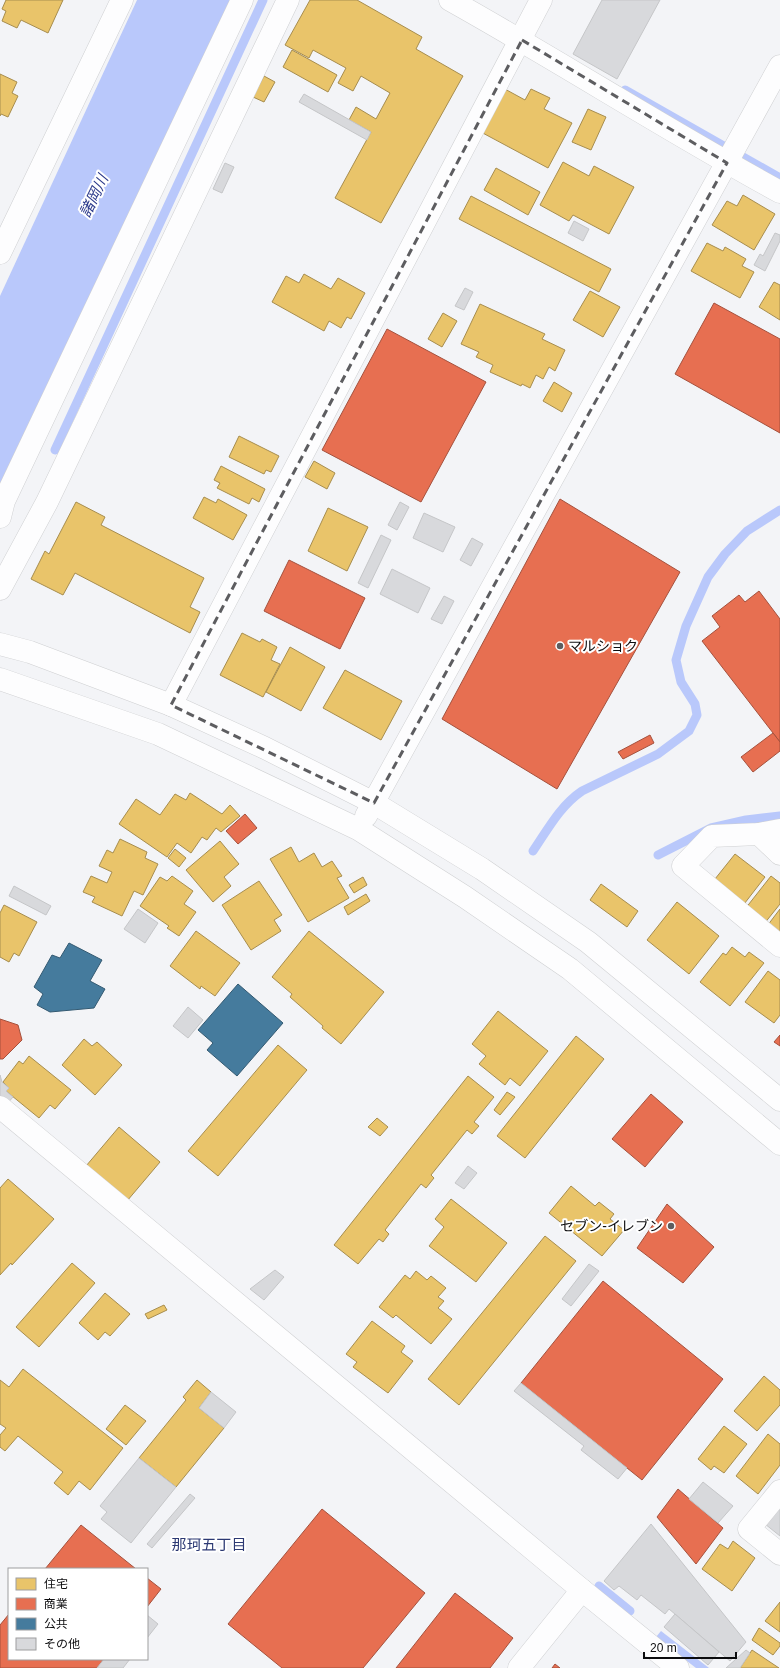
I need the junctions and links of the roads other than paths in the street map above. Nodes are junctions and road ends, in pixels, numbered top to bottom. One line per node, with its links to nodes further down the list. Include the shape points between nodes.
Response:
1 (122, 0): 10 (street)
2 (242, 0): 11 (street, via 4,502)
3 (288, 0): 12 (street, via 47,502)
4 (450, 0): 6 (street)
5 (542, 0): 6 (street)
6 (522, 40): 8 (street); 15 (street)
7 (780, 66): 8 (street)
8 (727, 163): 9 (street); 16 (street)
9 (780, 192)
10 (0, 252)
11 (0, 517)
12 (0, 589)
13 (0, 644): 15 (street, via 30,652)
14 (0, 679): 17 (street, via 158,734)
15 (171, 705): 16 (street, via 265,748)
16 (374, 803): 17 (street); 22 (street, via 482,869 588,942)
17 (358, 829): 24 (street, via 465,897 570,969)
18 (780, 830): 19 (street)
19 (759, 834): 20 (street); 21 (street, via 712,836 683,866)
20 (780, 854)
21 (780, 946)
22 (780, 1100)
23 (0, 1107): 27 (street)
24 (780, 1144)
25 (780, 1491): 26 (street, via 749,1529)
26 (780, 1554)
27 (582, 1590): 28 (street); 29 (street)
28 (519, 1668)
29 (678, 1668)

